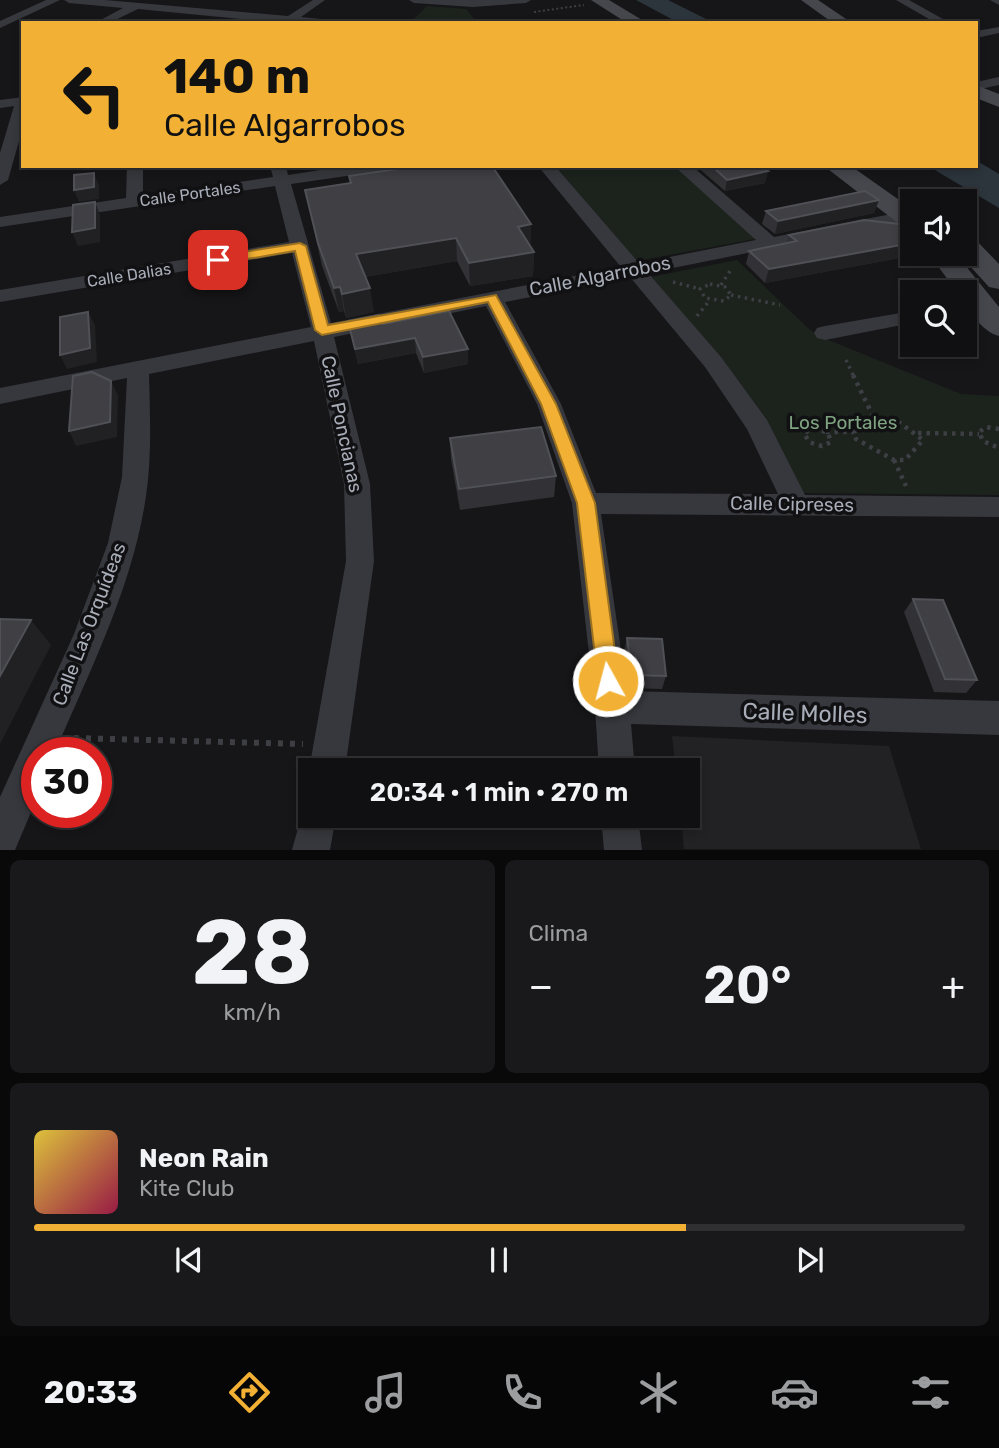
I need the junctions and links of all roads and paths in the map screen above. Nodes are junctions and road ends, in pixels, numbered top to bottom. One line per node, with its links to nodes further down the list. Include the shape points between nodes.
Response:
1 (55, 0): 19 (street)
2 (69, 0): 10 (street)
3 (320, 0): 15 (street)
4 (414, 0): 8 (street)
5 (526, 0): 8 (street)
6 (808, 0): 17 (main road)
7 (901, 0): 18 (street)
8 (507, 1)
9 (589, 2): 12 (path); 16 (main road)
10 (137, 6): 11 (street); 13 (street)
11 (211, 12): 14 (street); 15 (street)
12 (525, 13)
13 (104, 21)
14 (195, 21)
15 (289, 21)
16 (621, 21)
17 (841, 21)
18 (941, 21)
19 (0, 26)
20 (999, 30): 21 (street)
21 (978, 35)
22 (999, 81): 23 (street)
23 (978, 87)
24 (978, 89): 26 (main road)
25 (21, 101): 27 (street)
26 (999, 101)
27 (0, 104)
28 (21, 108): 36 (street)
29 (135, 168): 37 (street)
30 (356, 168): 35 (street, Calle Portales)
31 (548, 168): 48 (street)
32 (684, 168): 42 (street)
33 (838, 168): 39 (main road)
34 (861, 168): 38 (main road)
35 (281, 174): 37 (street, Calle Portales); 44 (street, Calle Poncianas)
36 (0, 180)
37 (135, 202): 41 (street, Calle Portales)
38 (900, 204)
39 (900, 207)
40 (900, 216): 42 (street, Calle Algarrobos)
41 (0, 222)
42 (770, 243): 48 (street, Calle Algarrobos)
43 (977, 243): 49 (main road)
44 (300, 246): 54 (street, Calle Dalias); 59 (street, Calle Poncianas)
45 (737, 261): 51 (path)
46 (977, 263): 49 (main road)
47 (951, 266): 57 (main road)
48 (631, 270): 55 (street, Calle Algarrobos); 74 (street, via 713,362 758,426)
49 (997, 273): 57 (main road)
50 (666, 281): 52 (path)
51 (721, 285): 52 (path); 53 (path)
52 (700, 289): 53 (path, via 710,300 723,301)
53 (731, 295): 56 (path)
54 (0, 296)
55 (492, 297): 59 (street, Calle Algarrobos); 73 (street, via 549,404)
56 (780, 305)
57 (988, 317)
58 (900, 319): 60 (street)
59 (322, 330): 62 (street, Calle Algarrobos); 80 (street, Calle Poncianas, via 357,484 360,561)
60 (825, 333)
61 (846, 360): 64 (path)
62 (138, 368): 63 (street, Calle Algarrobos); 78 (street, Calle Las Orquídeas, via 130,511 111,577)
63 (0, 396)
64 (873, 416): 67 (path); 68 (path, via 884,416)
65 (999, 429): 69 (path, via 986,427)
66 (826, 432): 66 (path, via 831,439 827,445 805,438 807,429); 67 (path)
67 (854, 432): 71 (path, via 856,439)
68 (918, 433): 69 (path); 71 (path, via 923,440 905,460)
69 (979, 433): 70 (path)
70 (999, 448)
71 (894, 460): 72 (path)
72 (908, 490)
73 (586, 503): 74 (street, Calle Cipreses); 76 (street)
74 (796, 503): 75 (street, Calle Cipreses)
75 (999, 507)
76 (612, 707): 77 (street, Calle Molles); 81 (street)
77 (999, 718)
78 (45, 737)
79 (112, 750): 80 (path)
80 (329, 758)
81 (616, 758)
82 (21, 792): 85 (street, Calle Las Orquídeas)
83 (316, 828): 86 (street)
84 (621, 828): 87 (street)
85 (0, 841)
86 (312, 849)
87 (623, 849)

